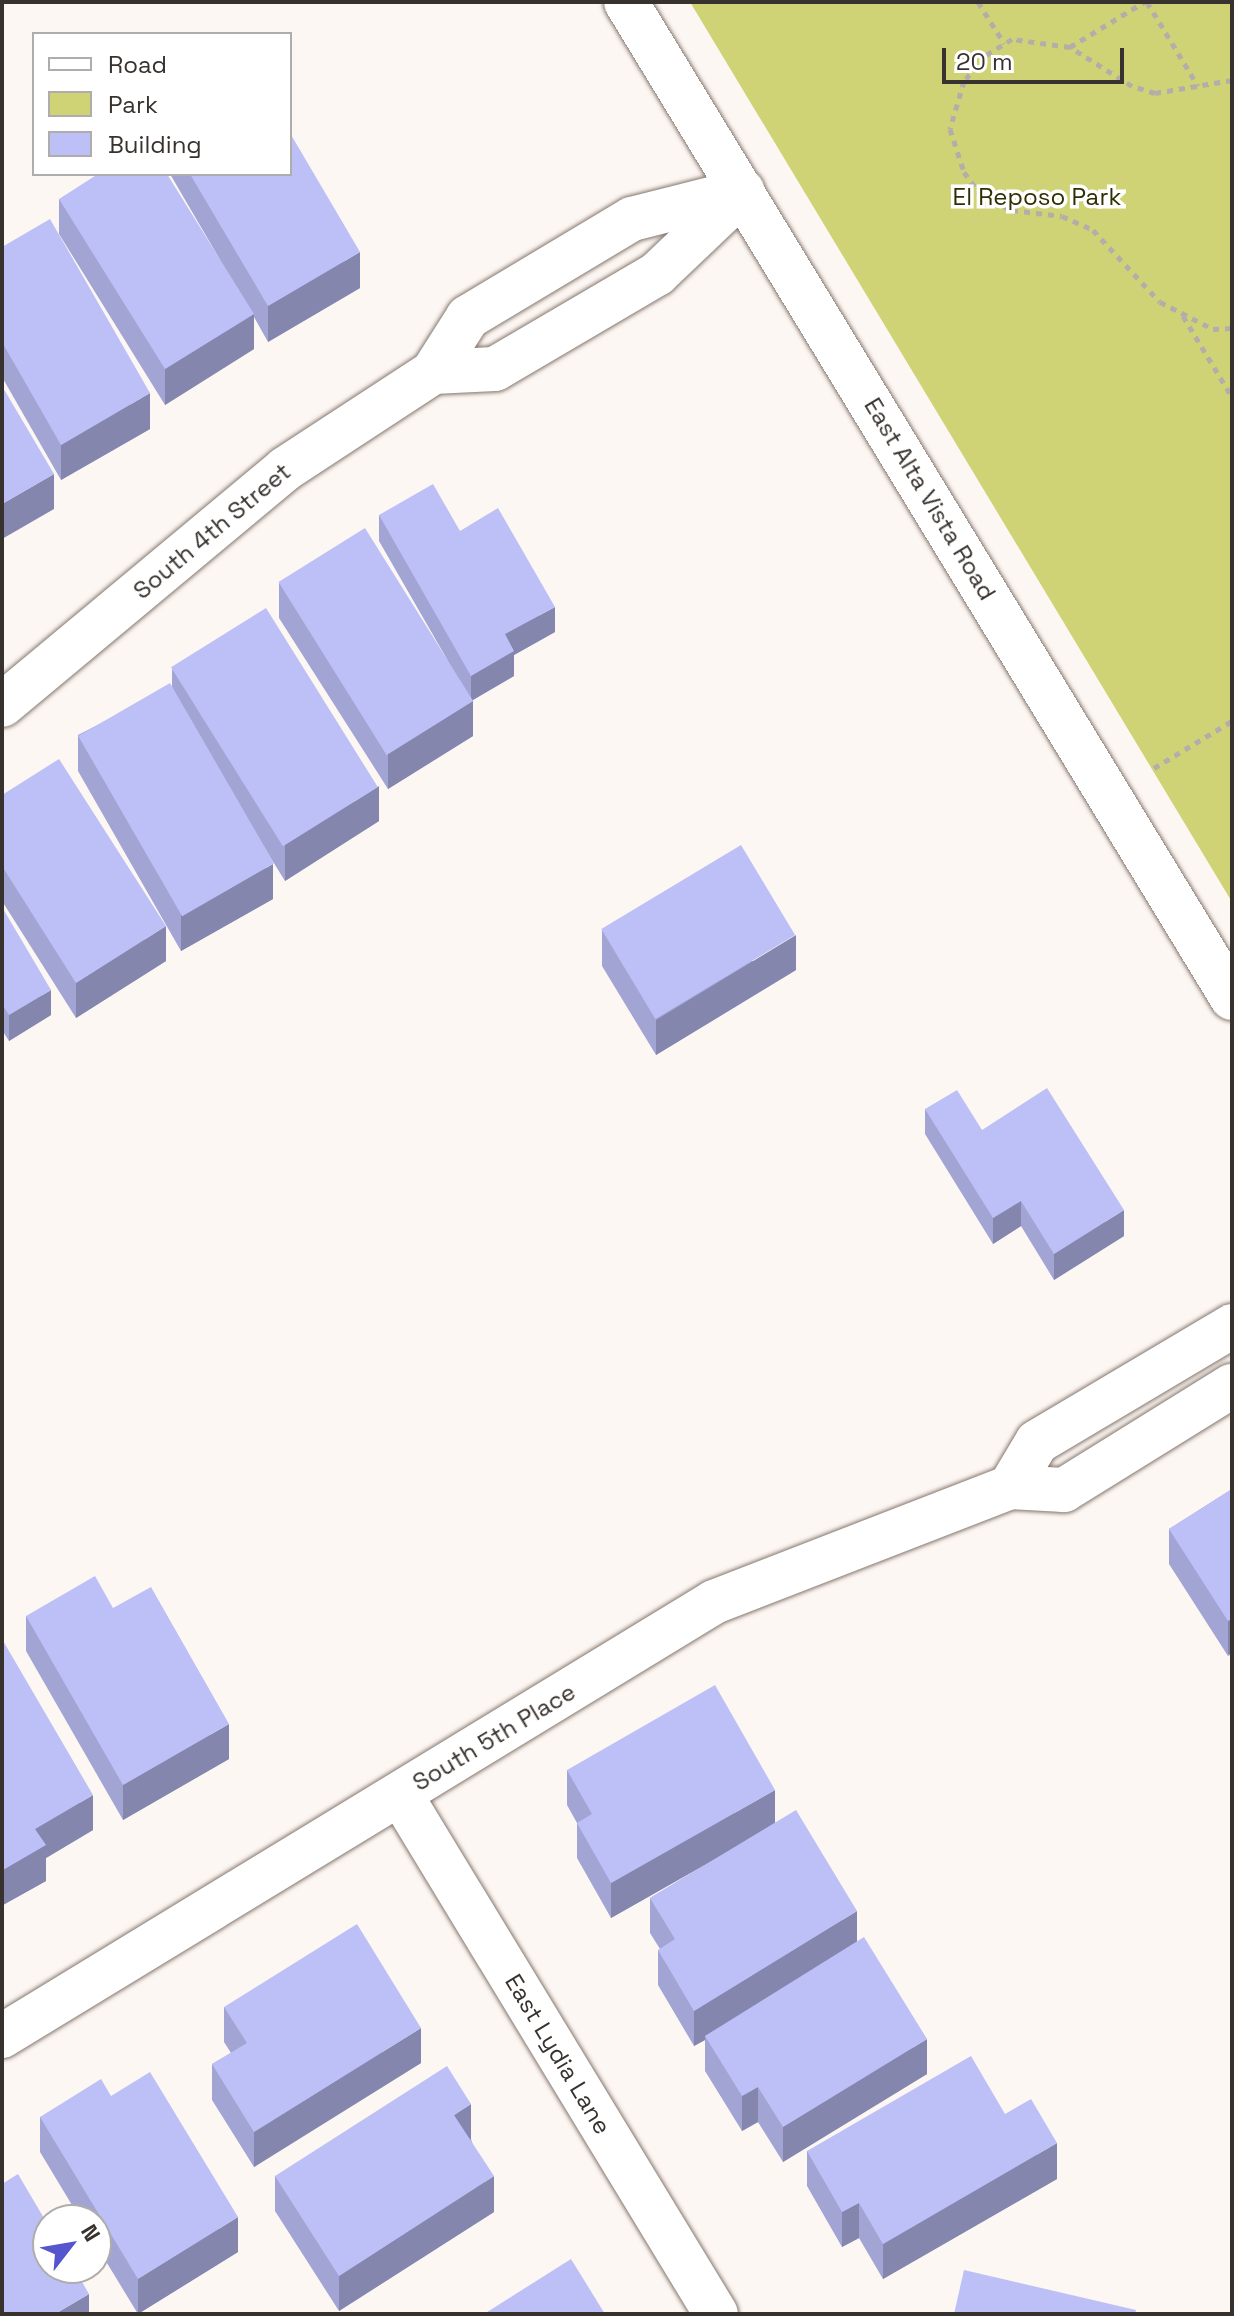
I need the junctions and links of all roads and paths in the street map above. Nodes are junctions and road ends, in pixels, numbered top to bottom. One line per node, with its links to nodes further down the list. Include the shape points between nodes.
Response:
1 (626, 2): 8 (street, East Alta Vista Road)
2 (978, 2): 4 (path)
3 (1146, 2): 5 (path); 7 (path)
4 (1004, 43): 5 (path, via 1012,39); 10 (path, via 964,81 953,103 950,129 964,172 980,194 995,203 1062,216 1093,230 1138,283)
5 (1070, 47): 7 (path, via 1132,86 1155,93)
6 (1232, 80): 7 (path)
7 (1198, 86)
8 (743, 191): 9 (street, South 4th Street, via 632,219); 12 (street, via 657,274); 17 (street, East Alta Vista Road)
9 (523, 284): 12 (street); 13 (street, South 4th Street, via 468,317)
10 (1183, 315): 11 (path, via 1213,329); 14 (path)
11 (1232, 328)
12 (550, 337): 13 (street, via 495,369)
13 (433, 372): 15 (street, South 4th Street, via 285,469)
14 (1232, 397)
15 (2, 705)
16 (1232, 721): 17 (path)
17 (1108, 794): 18 (street, East Alta Vista Road)
18 (1232, 998)
19 (1232, 1326): 20 (street)
20 (1153, 1372): 22 (street); 23 (street, via 1037,1442)
21 (1232, 1386): 22 (street, South 5th Place)
22 (1179, 1419): 23 (street, South 5th Place, via 1064,1490)
23 (1010, 1487): 24 (street, South 5th Place, via 714,1602)
24 (400, 1794): 25 (street, South 5th Place); 26 (street, East Lydia Lane)
25 (2, 2036)
26 (716, 2314)

